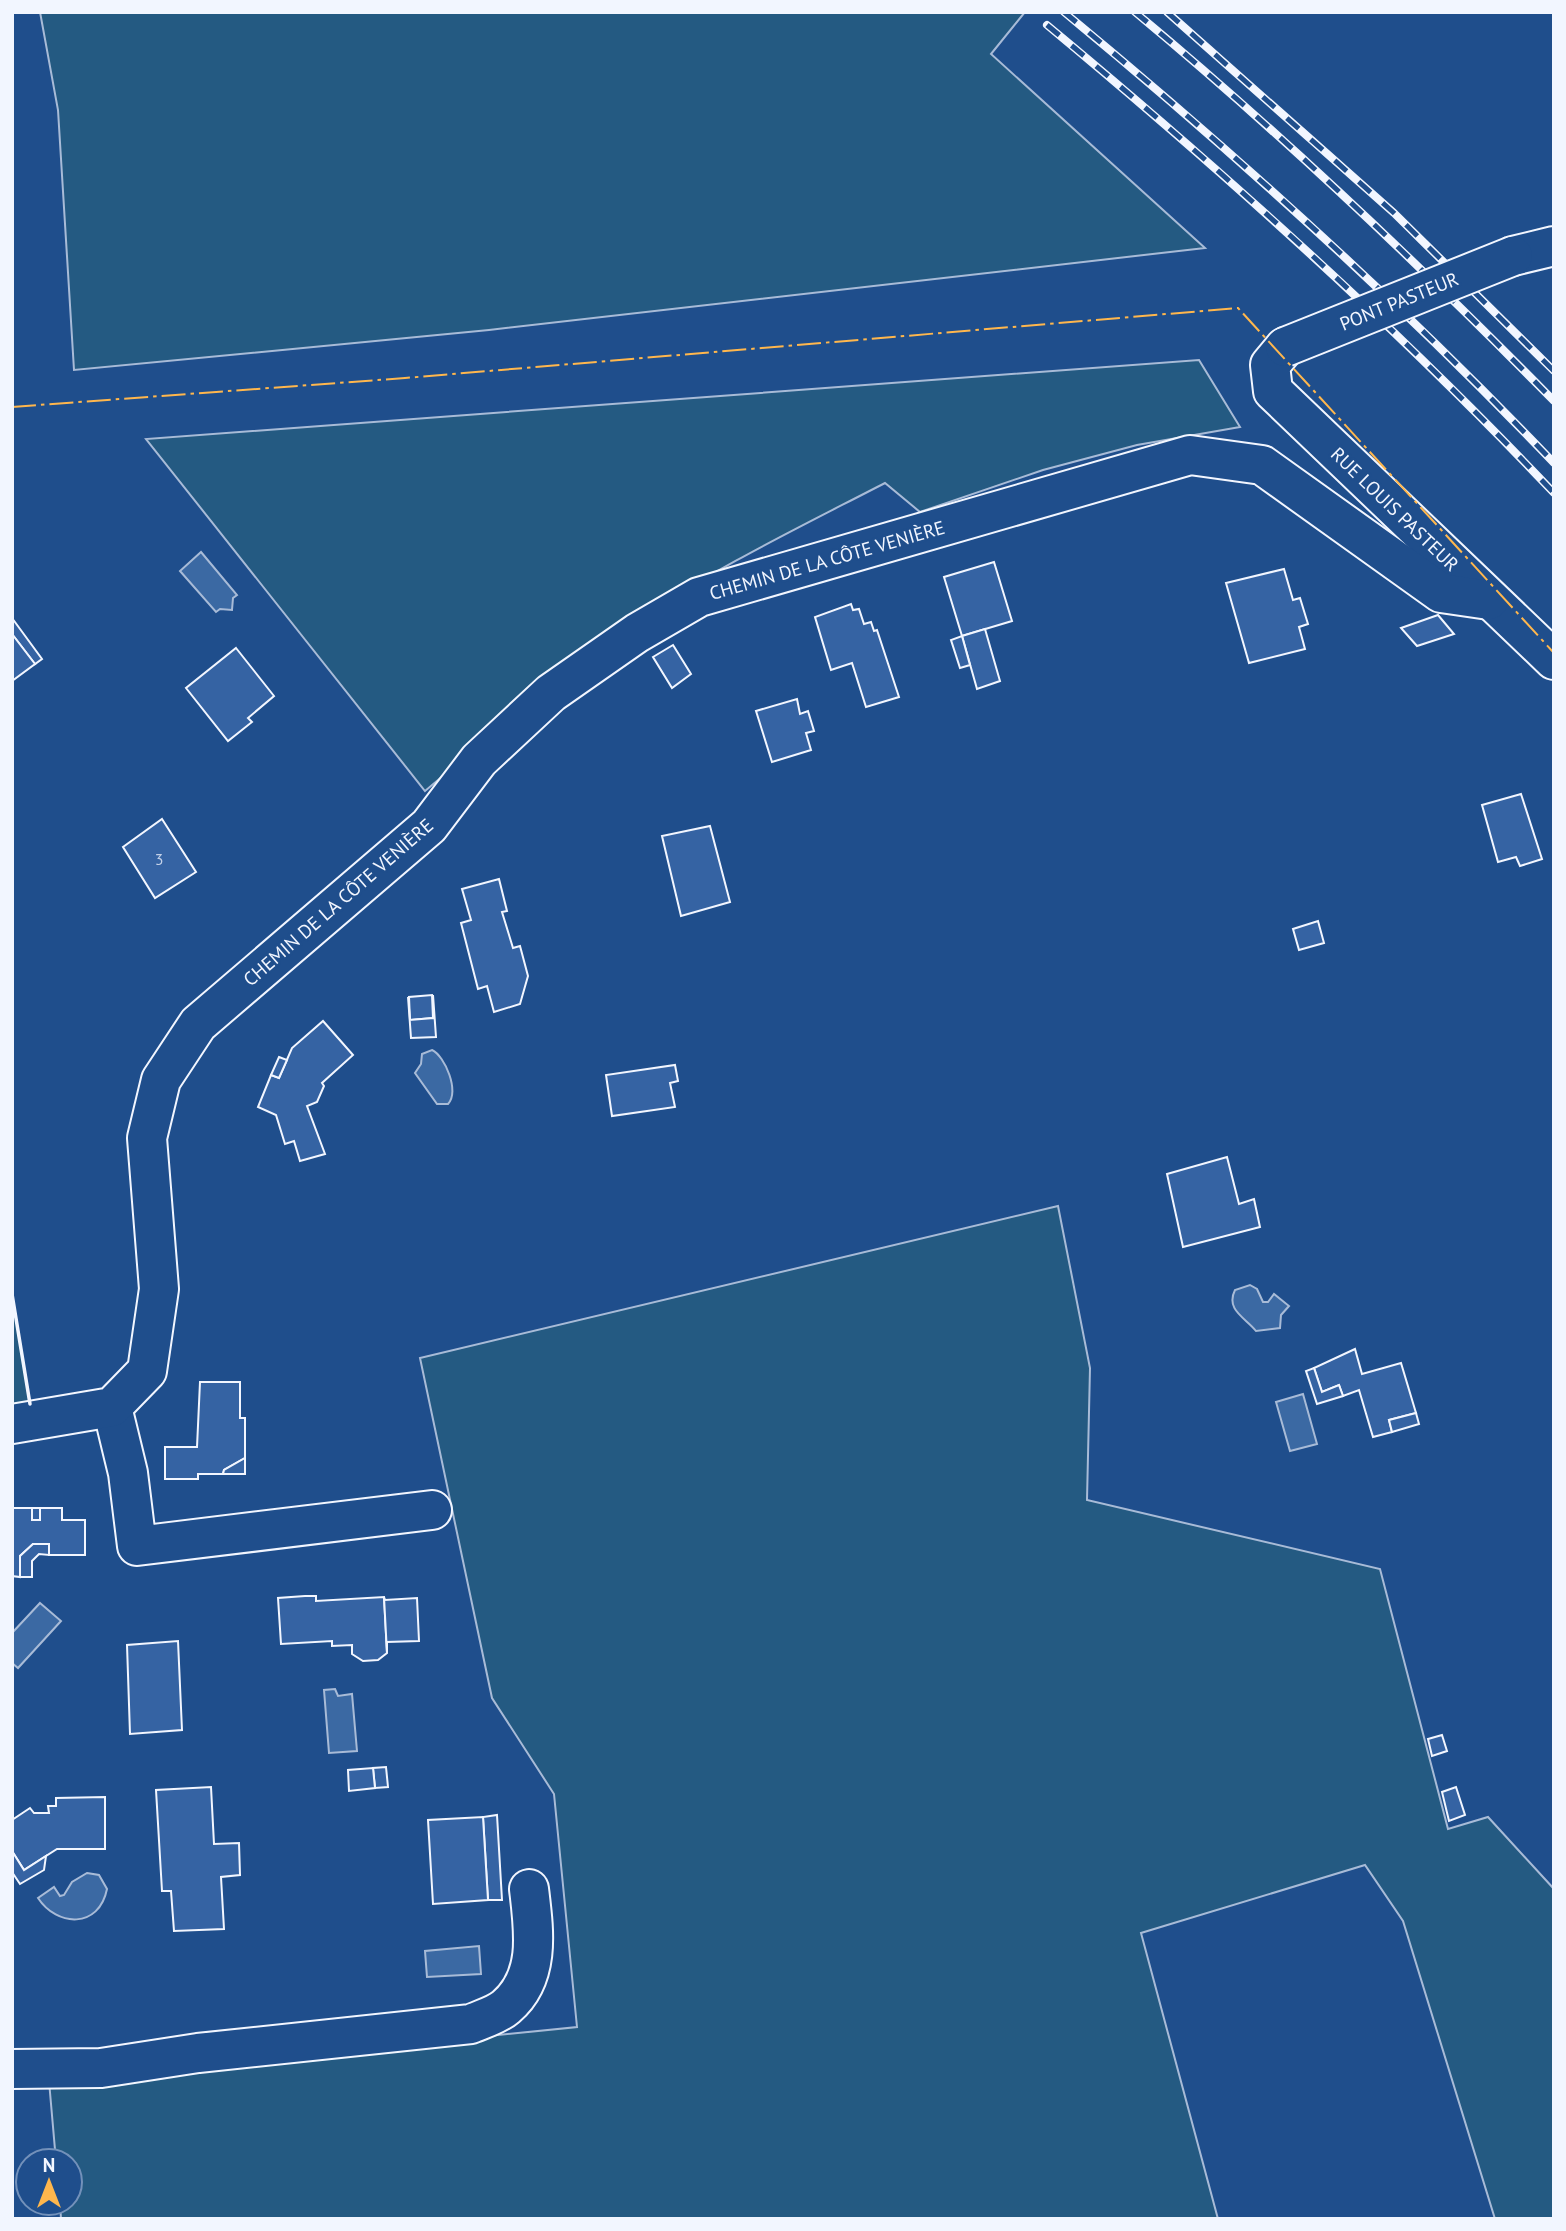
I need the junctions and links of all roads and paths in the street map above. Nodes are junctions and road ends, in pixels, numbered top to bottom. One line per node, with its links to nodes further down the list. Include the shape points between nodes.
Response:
1 (1554, 246): 2 (street, PONT PASTEUR, bridge, via 1513,256)
2 (1284, 347): 3 (street, RUE LOUIS PASTEUR, via 1269,365 1273,391)
3 (1489, 600): 4 (street, RUE LOUIS PASTEUR); 5 (street, CHEMIN DE LA CÔTE VENIÈRE, via 1441,593 1262,466 1190,455 699,597 637,633 551,693 479,760 429,826 198,1024 161,1080 148,1138 159,1289 147,1371)
4 (1554, 660)
5 (112, 1407): 6 (street); 7 (street, via 128,1473 137,1546)
6 (12, 1424)
7 (432, 1510)
8 (529, 1889): 9 (street, via 533,1956 523,1987 504,2009 471,2024 198,2053 102,2068)
9 (12, 2069)

